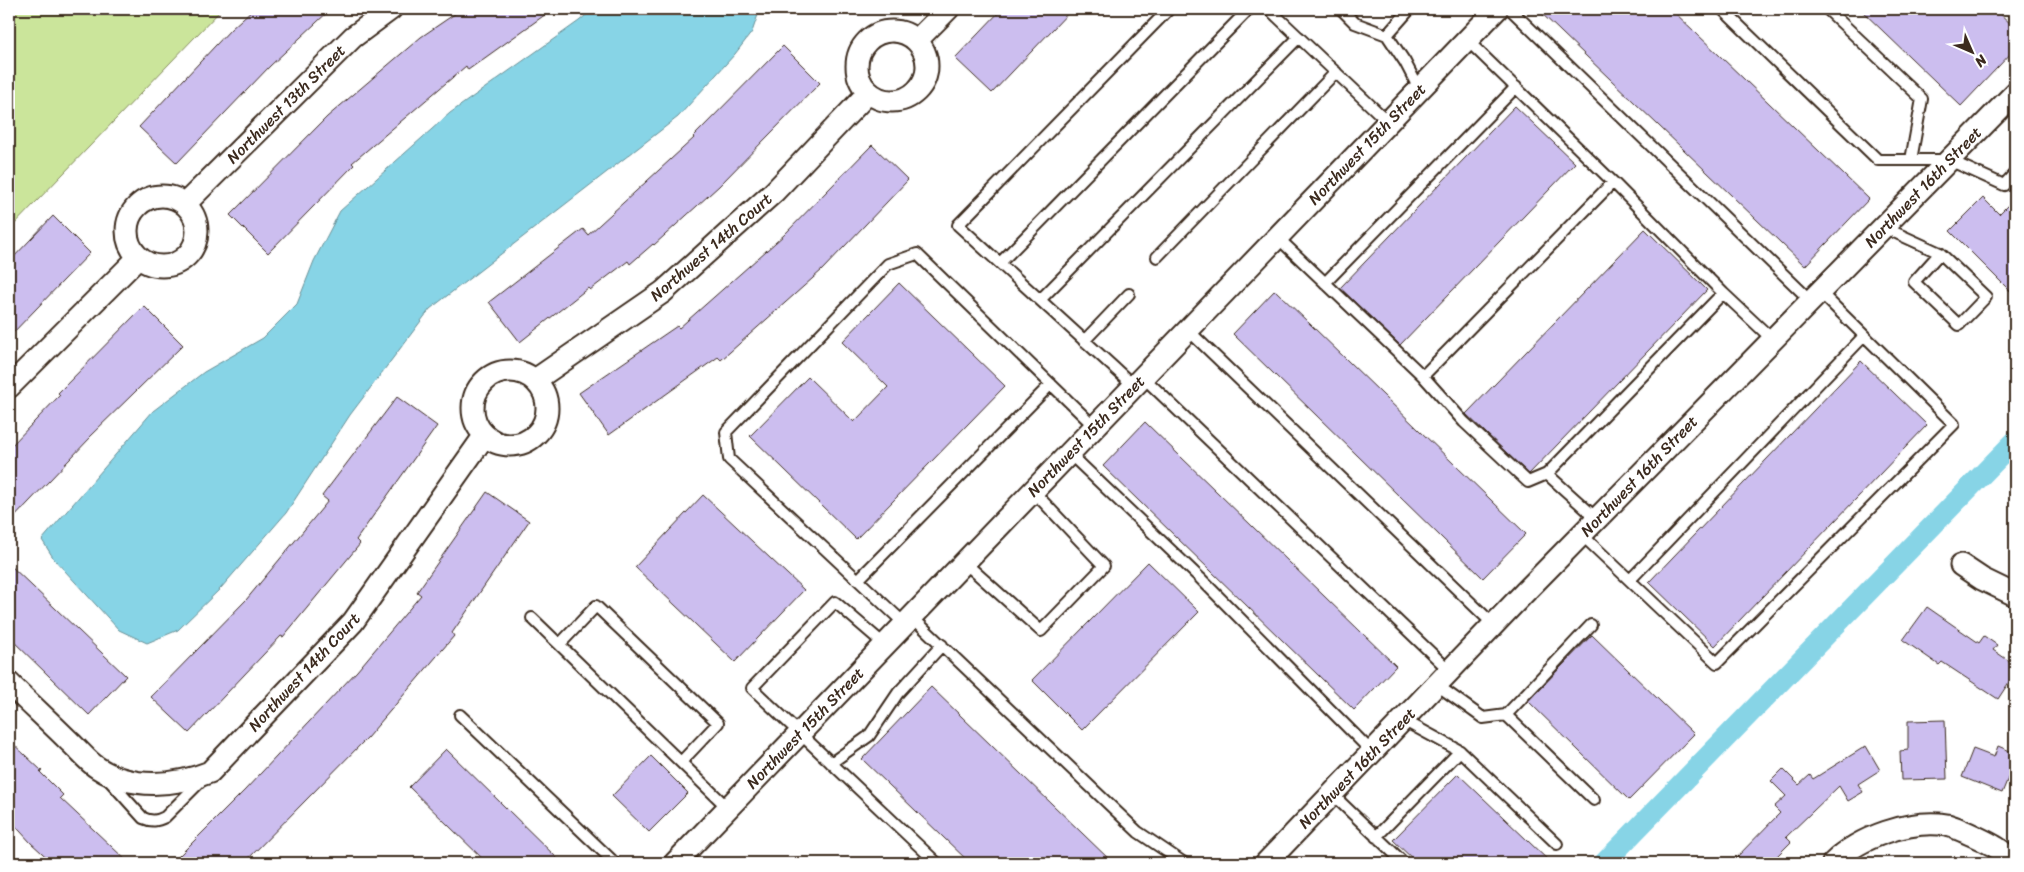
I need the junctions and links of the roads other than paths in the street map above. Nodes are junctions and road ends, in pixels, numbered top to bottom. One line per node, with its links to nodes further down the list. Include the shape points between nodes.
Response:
1 (391, 9): 26 (street, Northwest 13th Street, via 353,37)
2 (948, 9): 14 (street)
3 (1170, 9): 32 (lane, via 958,225)
4 (1249, 9): 32 (lane)
5 (1269, 9): 13 (lane)
6 (1341, 9): 12 (lane, via 1355,22)
7 (1410, 9): 12 (lane)
8 (1497, 9): 15 (street, Northwest 15th Street)
9 (1510, 9): 36 (lane)
10 (1722, 9): 22 (lane, via 1878,160)
11 (1827, 9): 22 (lane, via 1922,99)
12 (1387, 35): 18 (lane)
13 (1299, 37): 16 (lane); 37 (lane)
14 (917, 40): 19 (street, via 905,33 891,31 866,42 859,54 857,68 860,81); 19 (street, via 928,65 926,79 918,91 907,99 894,102 880,100)
15 (1466, 40): 17 (lane); 18 (street, Northwest 15th Street)
16 (1336, 72): 21 (lane); 30 (lane)
17 (1516, 87): 25 (lane); 33 (lane)
18 (1419, 90): 21 (street, Northwest 15th Street)
19 (868, 92): 43 (street, Northwest 14th Court, via 774,192 663,292)
20 (2015, 93): 23 (street, Northwest 16th Street)
21 (1388, 122): 28 (street, Northwest 15th Street)
22 (1910, 160): 23 (lane)
23 (1949, 160): 24 (lane, via 2004,185); 27 (street, Northwest 16th Street)
24 (2015, 173)
25 (1613, 182): 34 (lane); 42 (lane)
26 (185, 204): 31 (street, via 174,197 160,196 146,199 135,208 128,220 126,233); 31 (street, via 194,215 197,229 195,243 188,255 177,263 164,266 150,265)
27 (1883, 227): 29 (lane); 36 (street, Northwest 16th Street)
28 (1277, 237): 33 (lane); 38 (street, Northwest 15th Street)
29 (1940, 253): 29 (lane, via 1986,297 1959,325 1914,282)
30 (1157, 257)
31 (138, 258): 46 (street)
32 (1000, 263): 37 (lane)
33 (1325, 283): 42 (lane)
34 (1723, 293): 40 (lane); 50 (lane)
35 (1129, 294): 41 (lane)
36 (1815, 297): 39 (lane); 40 (street, Northwest 16th Street)
37 (1040, 300): 41 (lane)
38 (1188, 330): 44 (street, Northwest 15th Street); 61 (lane)
39 (1864, 336): 57 (lane); 57 (lane, via 1954,424 1717,663)
40 (1773, 340): 52 (street, Northwest 16th Street)
41 (1084, 341): 44 (lane)
42 (1423, 376): 50 (lane, via 1464,422 1528,482)
43 (535, 380): 48 (street, via 544,392 547,406 545,420 537,432 526,441 511,445 497,443); 48 (street, via 523,372 508,370 482,382 475,395 473,409 476,424)
44 (1138, 382): 47 (street, Northwest 15th Street); 66 (lane)
45 (1051, 384): 47 (lane); 56 (lane); 56 (lane, via 917,254 888,264 726,432 729,459)
46 (9, 387)
47 (1095, 427): 49 (street, Northwest 15th Street)
48 (485, 435): 77 (street, Northwest 14th Court, via 353,622)
49 (1069, 453): 51 (street, Northwest 15th Street); 73 (lane, via 1200,578)
50 (1547, 474): 52 (lane)
51 (1033, 491): 54 (street, Northwest 15th Street); 54 (lane, via 1104,566 1041,631)
52 (1598, 519): 53 (street, Northwest 16th Street)
53 (1582, 535): 57 (lane); 61 (street, Northwest 16th Street)
54 (964, 562): 60 (street, Northwest 15th Street)
55 (1962, 566): 58 (street)
56 (858, 580): 60 (lane)
57 (1630, 580)
58 (2015, 595)
59 (532, 618): 63 (lane)
60 (908, 621): 64 (street, Northwest 15th Street); 65 (lane)
61 (1494, 625): 66 (street, Northwest 16th Street)
62 (1591, 625): 69 (lane)
63 (560, 644): 74 (lane); 74 (lane, via 596,606 718,723)
64 (885, 645): 71 (street, Northwest 15th Street); 71 (lane, via 835,602 752,688)
65 (942, 645): 75 (lane, via 898,693 869,736); 86 (lane, via 1138,832)
66 (1443, 678): 69 (lane, via 1483,718); 70 (street, Northwest 16th Street)
67 (9, 683): 76 (street, Northwest 14th Court)
68 (460, 714): 83 (lane)
69 (1506, 715): 79 (lane)
70 (1403, 720): 72 (lane); 73 (street, Northwest 16th Street)
71 (800, 734): 75 (lane); 80 (street, Northwest 15th Street)
72 (1460, 751): 81 (lane); 82 (lane)
73 (1372, 752): 78 (street, Northwest 16th Street)
74 (681, 762): 80 (lane)
75 (831, 763): 85 (lane)
76 (98, 768): 77 (street, Northwest 14th Court, via 145,784 170,783); 77 (lane, via 143,818 150,821 165,817)
77 (210, 772)
78 (1332, 794): 81 (lane); 87 (street, Northwest 16th Street)
79 (1594, 800)
80 (728, 808): 84 (street, Northwest 15th Street)
81 (1376, 837): 88 (lane)
82 (1557, 844)
83 (614, 863)
84 (675, 863)
85 (937, 863)
86 (1184, 863)
87 (1266, 863)
88 (1404, 863)
89 (1834, 863): 90 (street, via 1841,855 1869,839 1911,824 1948,825 1998,849)
90 (2014, 863)

